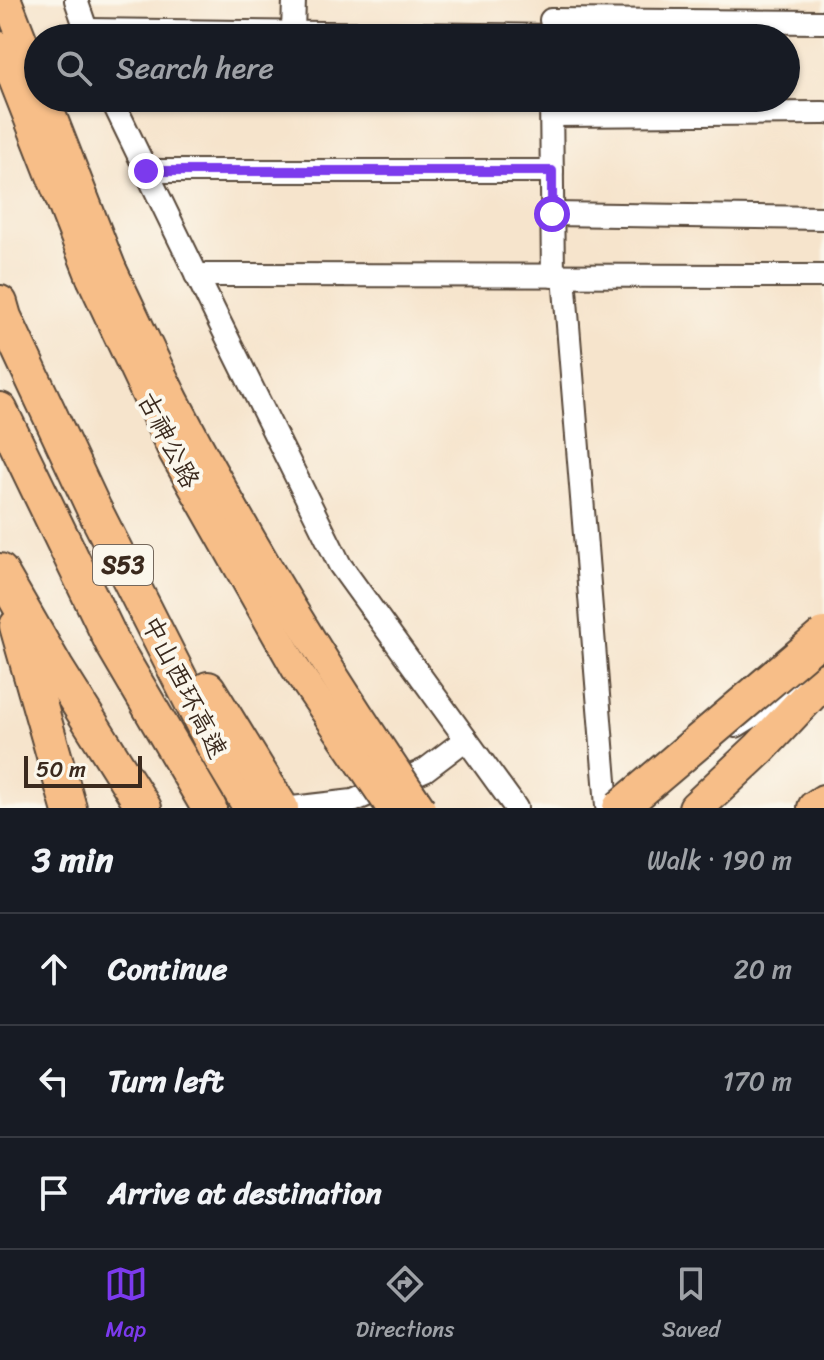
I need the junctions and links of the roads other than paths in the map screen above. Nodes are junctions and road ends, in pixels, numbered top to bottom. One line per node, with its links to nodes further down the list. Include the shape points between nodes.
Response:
1 (7, 0): 9 (main road)
2 (76, 0): 6 (street)
3 (294, 0): 7 (street)
4 (824, 22): 5 (street)
5 (551, 23): 8 (street)
6 (84, 24)
7 (293, 24)
8 (522, 24)
9 (24, 44)
10 (0, 46): 11 (main road, 古神公路)
11 (24, 100)
12 (29, 112): 22 (main road, 古神公路)
13 (49, 112): 22 (main road, 古神公路)
14 (118, 112): 18 (street)
15 (552, 112): 19 (street)
16 (779, 112): 17 (street)
17 (824, 113)
18 (146, 171): 19 (street); 23 (street)
19 (552, 171): 20 (street)
20 (552, 214): 21 (street); 24 (street)
21 (824, 218)
22 (101, 273): 42 (main road, 古神公路, bridge, via 173,452 296,669); 43 (main road, 古神公路, bridge, via 264,560)
23 (196, 275): 24 (street); 33 (street, via 340,565)
24 (558, 276): 25 (street); 35 (street)
25 (824, 276)
26 (0, 303): 28 (highway, 中山西环高速 / S53)
27 (0, 410): 38 (highway, 中山西环高速 / S53, via 114,646)
28 (93, 507): 39 (highway, 中山西环高速 / S53); 40 (highway)
29 (2, 575): 36 (highway); 37 (highway)
30 (824, 635): 35 (highway, bridge)
31 (824, 672): 35 (street)
32 (824, 680): 45 (highway)
33 (466, 739): 41 (street, via 425,770 353,801); 44 (street)
34 (824, 802): 46 (highway)
35 (610, 807)
36 (69, 808)
37 (144, 808)
38 (209, 808)
39 (251, 808)
40 (281, 808)
41 (292, 808)
42 (391, 808)
43 (421, 808)
44 (516, 808)
45 (696, 808)
46 (815, 808)

